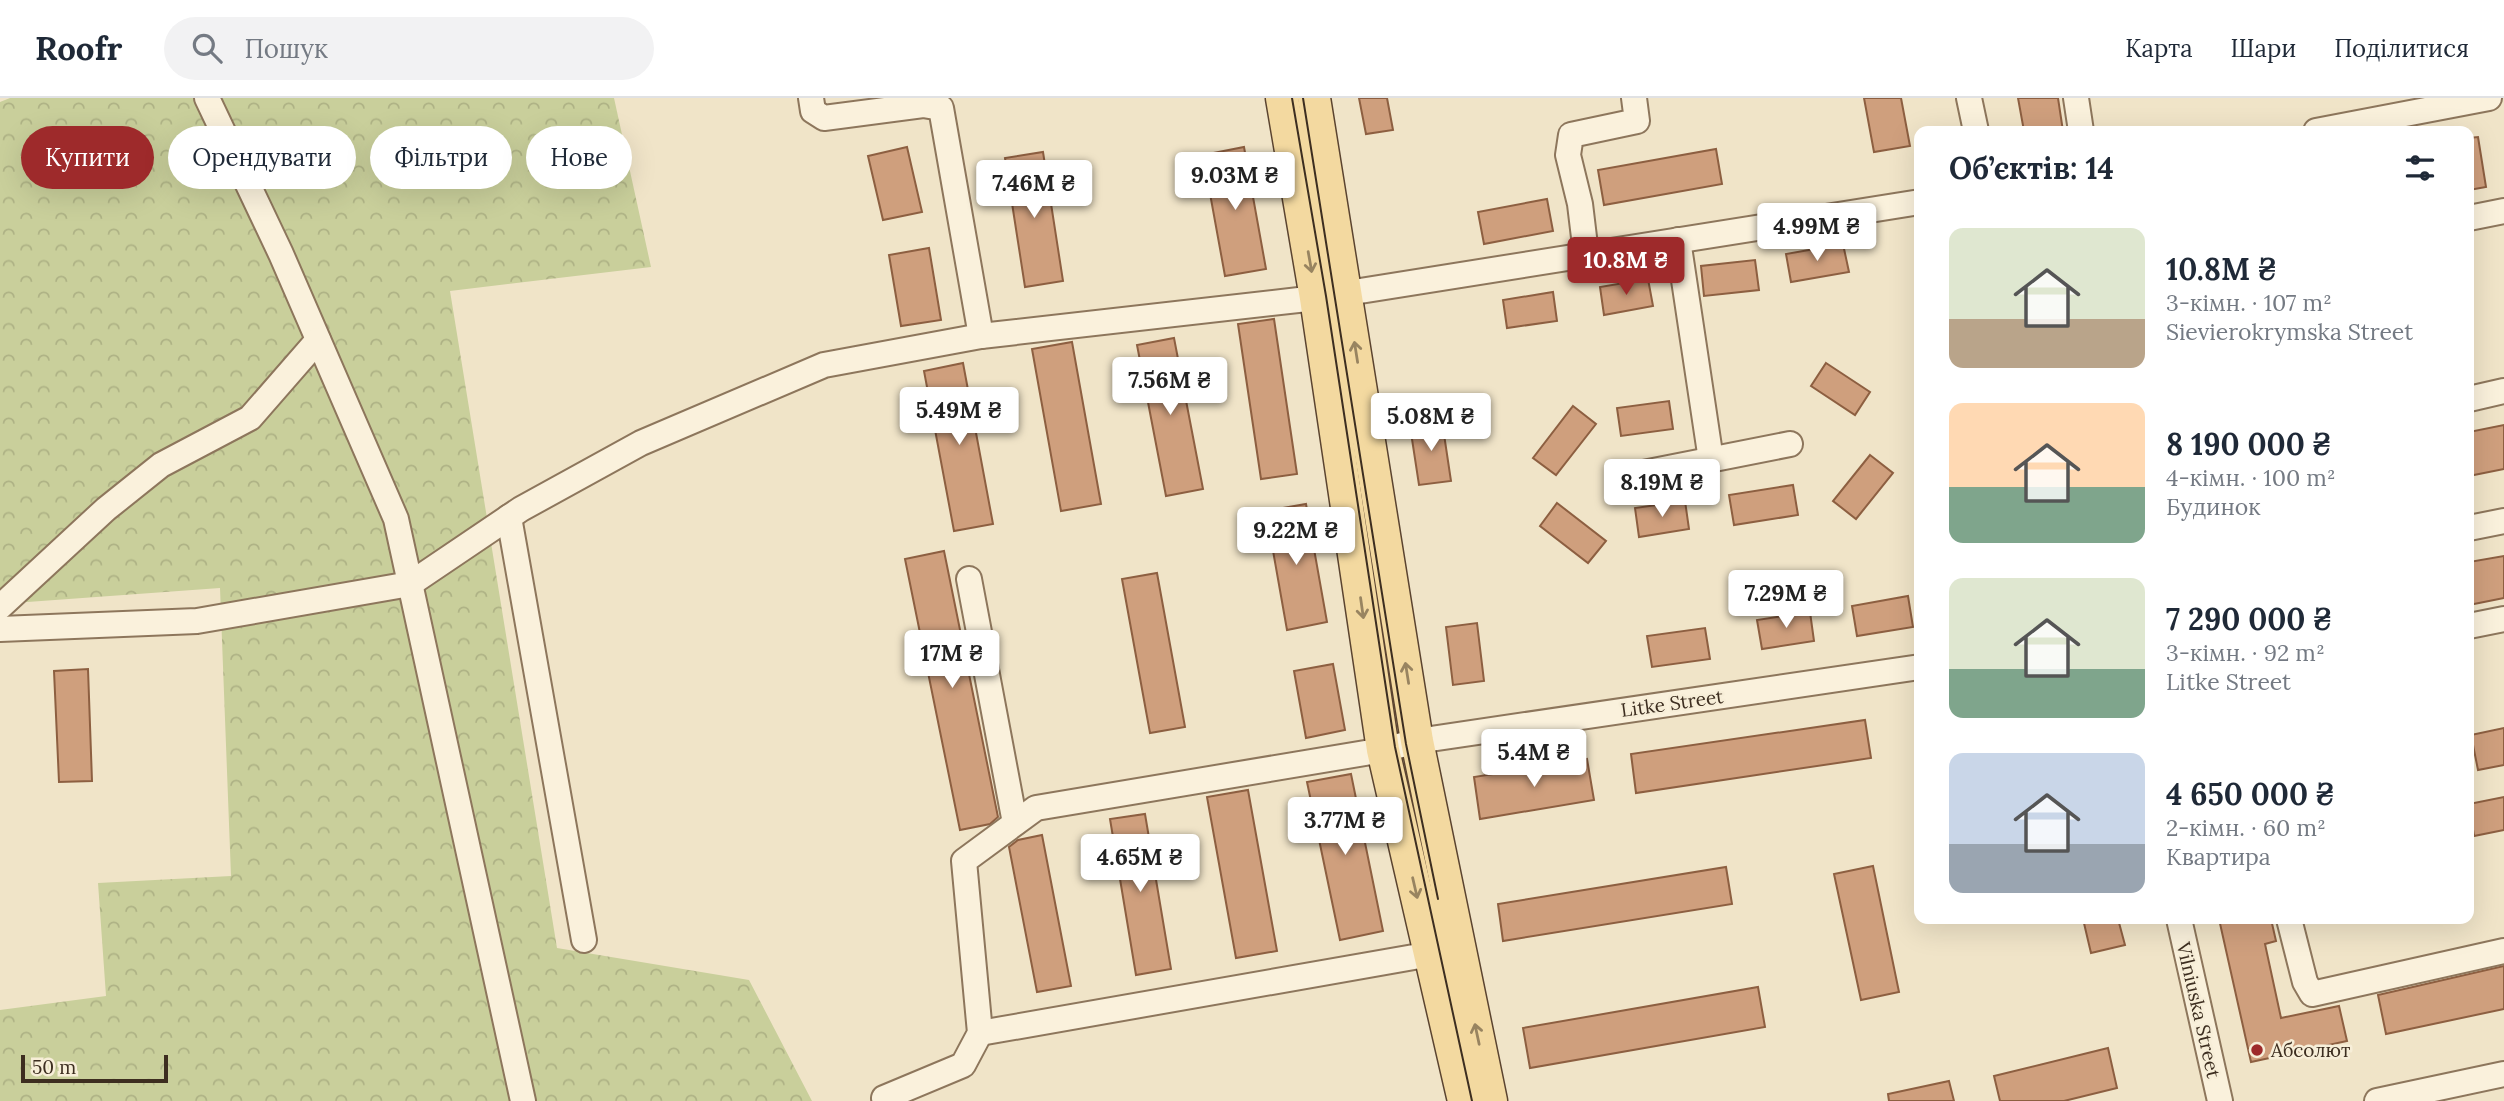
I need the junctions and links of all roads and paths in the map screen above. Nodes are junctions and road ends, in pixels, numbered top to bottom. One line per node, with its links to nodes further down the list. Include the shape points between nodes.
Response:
1 (207, 98): 20 (street)
2 (811, 98): 19 (street, via 813,111 824,118 923,105 941,108)
3 (1282, 98): 18 (main road, one-way to 18)
4 (1314, 98): 18 (main road)
5 (1634, 98): 17 (street, via 1637,121 1571,135 1568,155)
6 (1969, 98): 10 (street)
7 (2076, 98): 11 (street)
8 (2489, 98): 9 (street)
9 (2453, 101): 12 (street)
10 (1975, 126)
11 (2080, 126)
12 (2339, 126)
13 (1914, 203): 16 (street)
14 (2504, 211): 15 (street)
15 (2474, 217)
16 (1678, 240): 17 (street); 24 (street)
17 (1586, 254): 18 (street)
18 (1331, 295): 19 (street); 36 (main road, one-way to 18); 37 (main road, one-way to 37)
19 (981, 336): 26 (street, via 824,365 641,443)
20 (318, 340): 30 (street, via 396,519); 31 (street, via 250,418 161,465)
21 (2504, 390): 22 (street)
22 (2474, 398)
23 (1790, 444): 24 (street)
24 (1711, 460): 25 (street)
25 (1618, 478)
26 (509, 517): 30 (street); 41 (street)
27 (2504, 521): 28 (street)
28 (2474, 527)
29 (969, 579): 38 (street)
30 (410, 584): 34 (street, via 197,621); 47 (street)
31 (0, 607)
32 (2504, 620): 33 (street)
33 (2474, 625)
34 (0, 629)
35 (1914, 668): 36 (street, Litke Street)
36 (1418, 741): 37 (street, Litke Street); 49 (main road, one-way to 36)
37 (1383, 750): 38 (street, Litke Street, via 1036,808); 43 (main road, one-way to 43)
38 (1015, 823): 44 (street, Litke Street, via 964,861)
39 (2180, 924): 50 (street, Vilniuska Street)
40 (2289, 924): 42 (street, via 2312,994)
41 (584, 940)
42 (2504, 951)
43 (1431, 954): 44 (street); 48 (main road)
44 (980, 1033): 46 (street, via 963,1065)
45 (2504, 1074): 51 (street)
46 (884, 1098)
47 (523, 1101)
48 (1464, 1101)
49 (1491, 1101)
50 (2220, 1101)
51 (2377, 1101)

